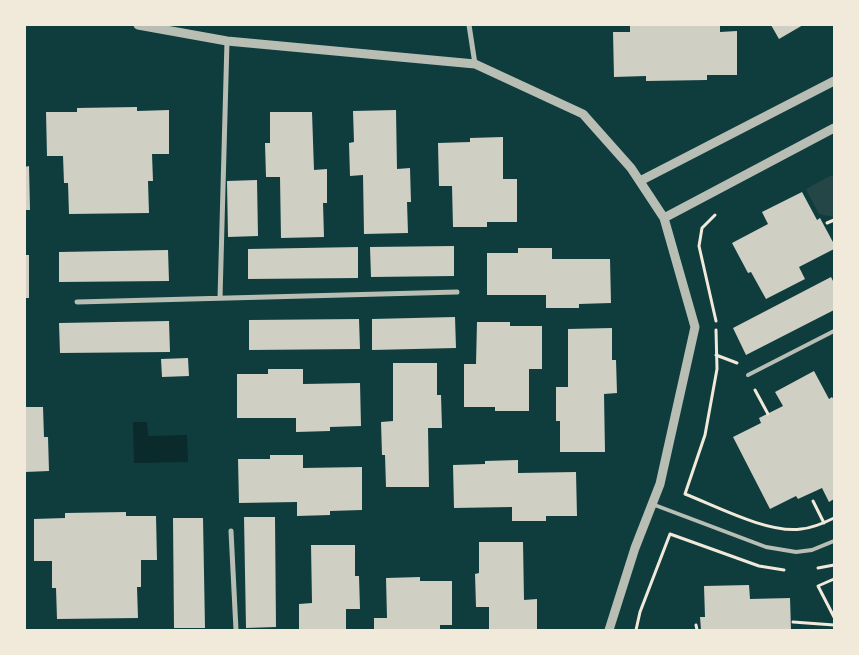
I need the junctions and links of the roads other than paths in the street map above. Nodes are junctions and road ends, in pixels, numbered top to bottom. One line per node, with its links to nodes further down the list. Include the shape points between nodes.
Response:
1 (138, 25): 3 (street)
2 (469, 25): 4 (street)
3 (227, 41): 4 (street); 10 (street)
4 (475, 64): 7 (street, via 583,114)
5 (834, 81): 7 (street)
6 (834, 128): 8 (street)
7 (640, 181): 8 (street)
8 (664, 218): 14 (street, via 695,326 660,484)
9 (457, 292): 10 (street)
10 (220, 298): 11 (street)
11 (77, 302)
12 (834, 331): 13 (lane)
13 (748, 375)
14 (652, 504): 16 (lane, via 766,547 796,552 812,550); 18 (street)
15 (230, 531): 17 (street)
16 (834, 541)
17 (236, 630)
18 (609, 630)

